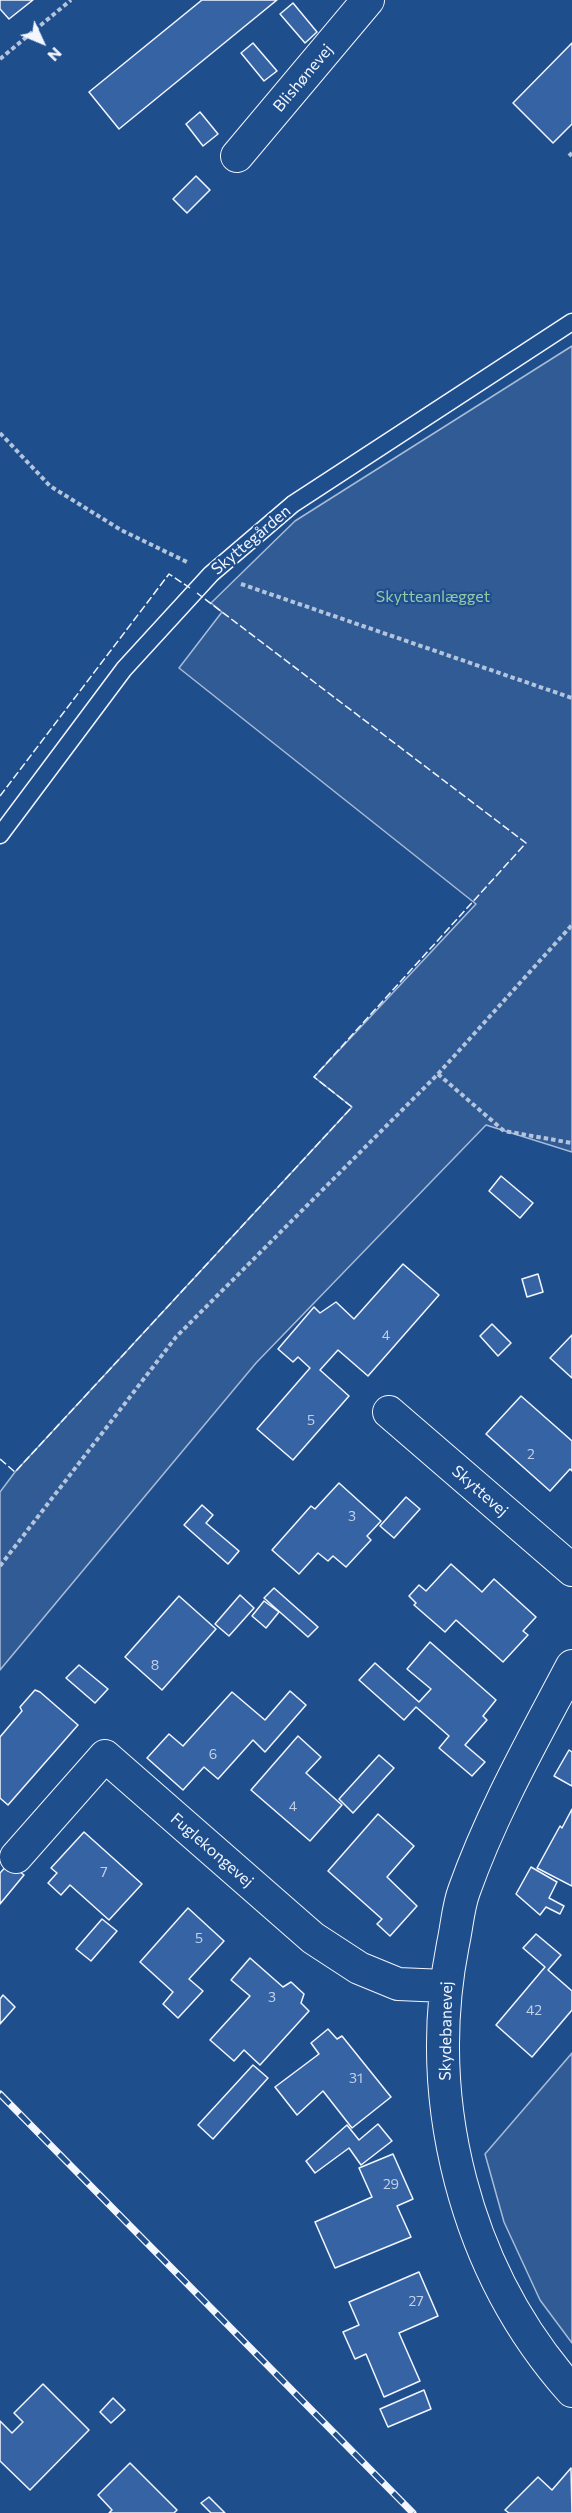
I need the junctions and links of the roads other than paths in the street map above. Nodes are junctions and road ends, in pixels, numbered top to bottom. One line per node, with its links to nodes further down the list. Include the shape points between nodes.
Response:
1 (368, 0): 2 (street, Blishønevej)
2 (237, 156)
3 (572, 322): 4 (lane, Skyttegården, via 293,504 211,574 124,669)
4 (0, 835)
5 (389, 1412): 6 (street, Skyttevej)
6 (572, 1570)
7 (572, 1666): 9 (street, Skydebanevej, via 498,1805 463,1893)
8 (16, 1857): 9 (street, Fuglekongevej, via 105,1756 313,1938 359,1968 398,1984)
9 (445, 1986): 10 (street, Skydebanevej, via 442,2066 451,2146 473,2224 506,2298 550,2366)
10 (572, 2391)

